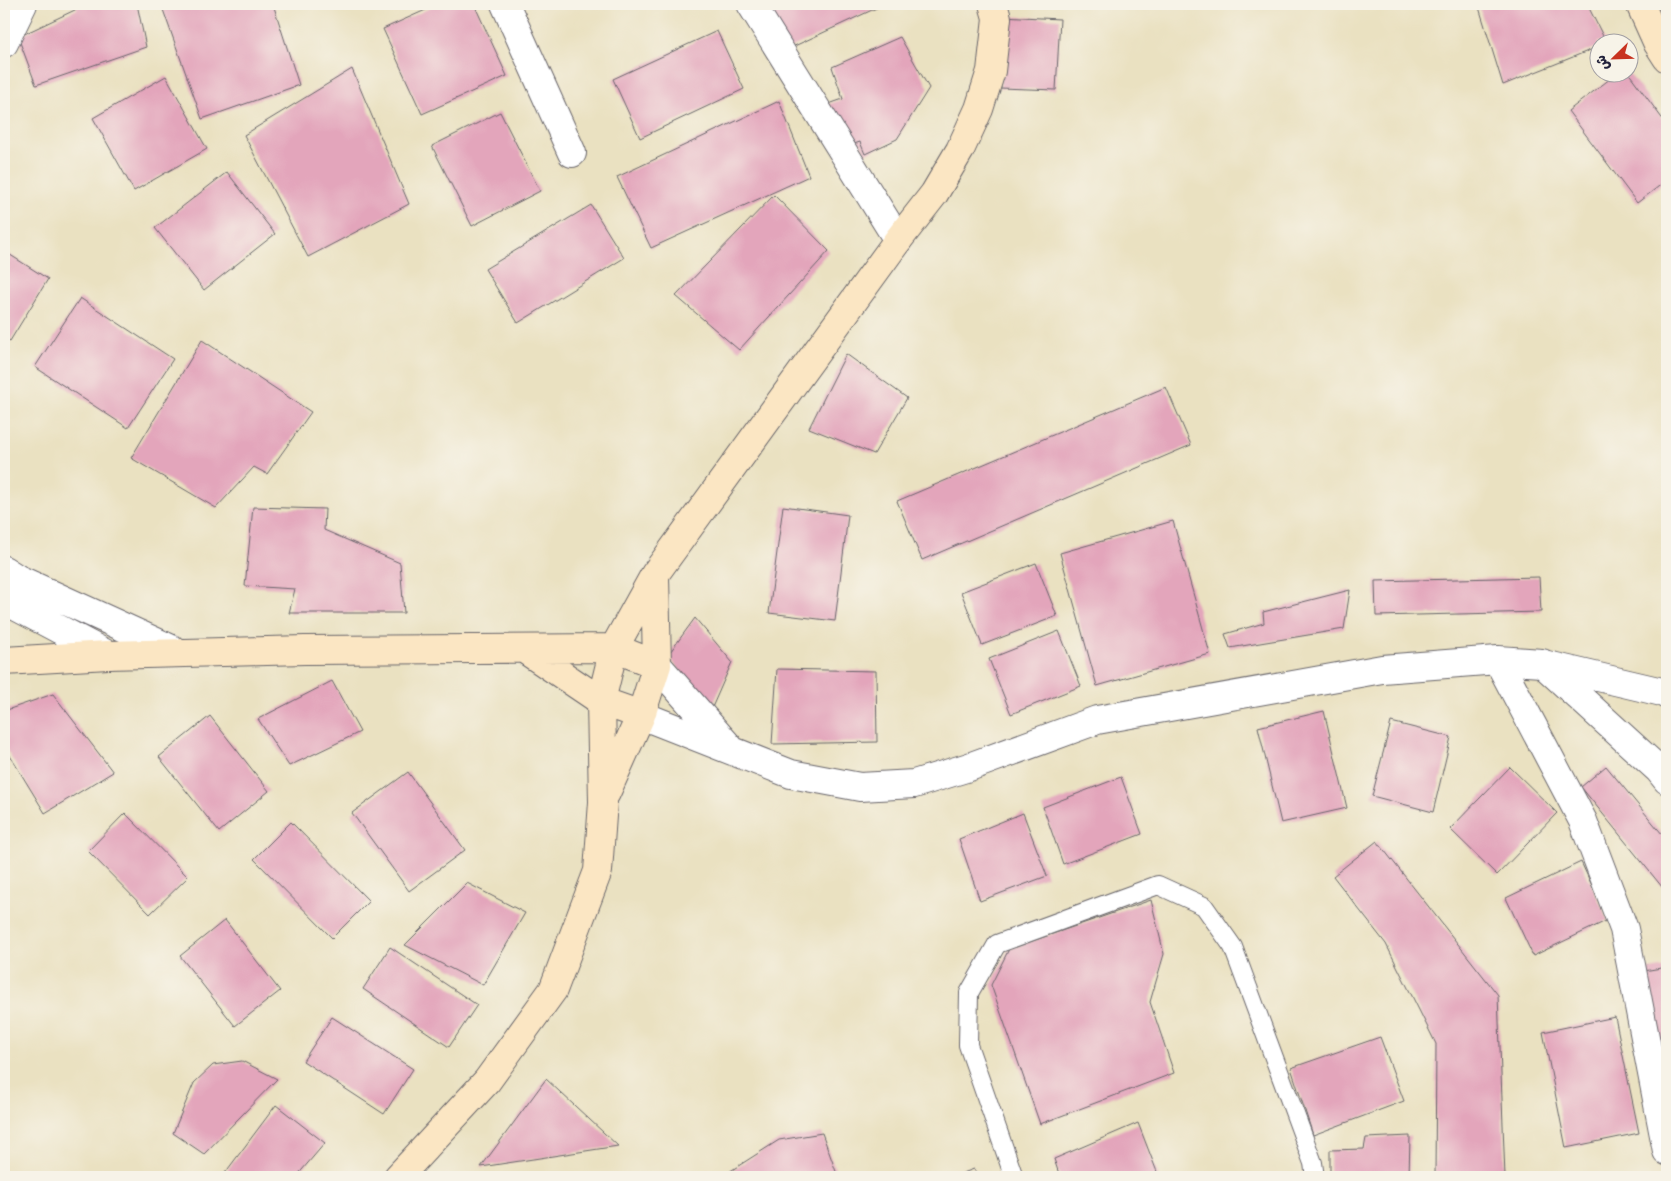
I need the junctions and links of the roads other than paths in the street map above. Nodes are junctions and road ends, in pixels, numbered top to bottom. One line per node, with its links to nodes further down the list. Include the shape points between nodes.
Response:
1 (23, 4): 6 (street)
2 (504, 4): 8 (street)
3 (751, 4): 9 (street)
4 (993, 4): 9 (main road, via 997,18 991,71 979,109 934,194)
5 (1640, 4): 7 (main road)
6 (4, 43)
7 (1667, 58)
8 (572, 153)
9 (898, 240): 11 (main road)
10 (4, 570): 15 (street)
11 (655, 574): 13 (main road); 20 (main road)
12 (4, 600): 16 (street)
13 (614, 648): 14 (main road); 20 (main road); 22 (main road)
14 (524, 649): 15 (main road); 22 (main road)
15 (180, 653): 16 (main road)
16 (108, 655): 18 (main road)
17 (1498, 660): 19 (street); 24 (street, via 1382,668 1097,720 914,784 860,787 791,774); 27 (street, via 1583,821 1624,929)
18 (4, 661)
19 (1542, 663): 21 (street); 25 (street)
20 (657, 665): 23 (main road); 24 (street)
21 (1667, 695)
22 (601, 701): 23 (main road); 26 (main road)
23 (641, 715): 24 (street); 26 (main road)
24 (733, 752)
25 (1667, 780)
26 (603, 802): 28 (main road, via 598,871 553,990 487,1082)
27 (1667, 1151)
28 (398, 1177)
29 (1014, 1177): 30 (lane, via 968,1045 969,993 998,944 1158,885 1204,906 1233,947 1313,1163)
30 (1315, 1177)

